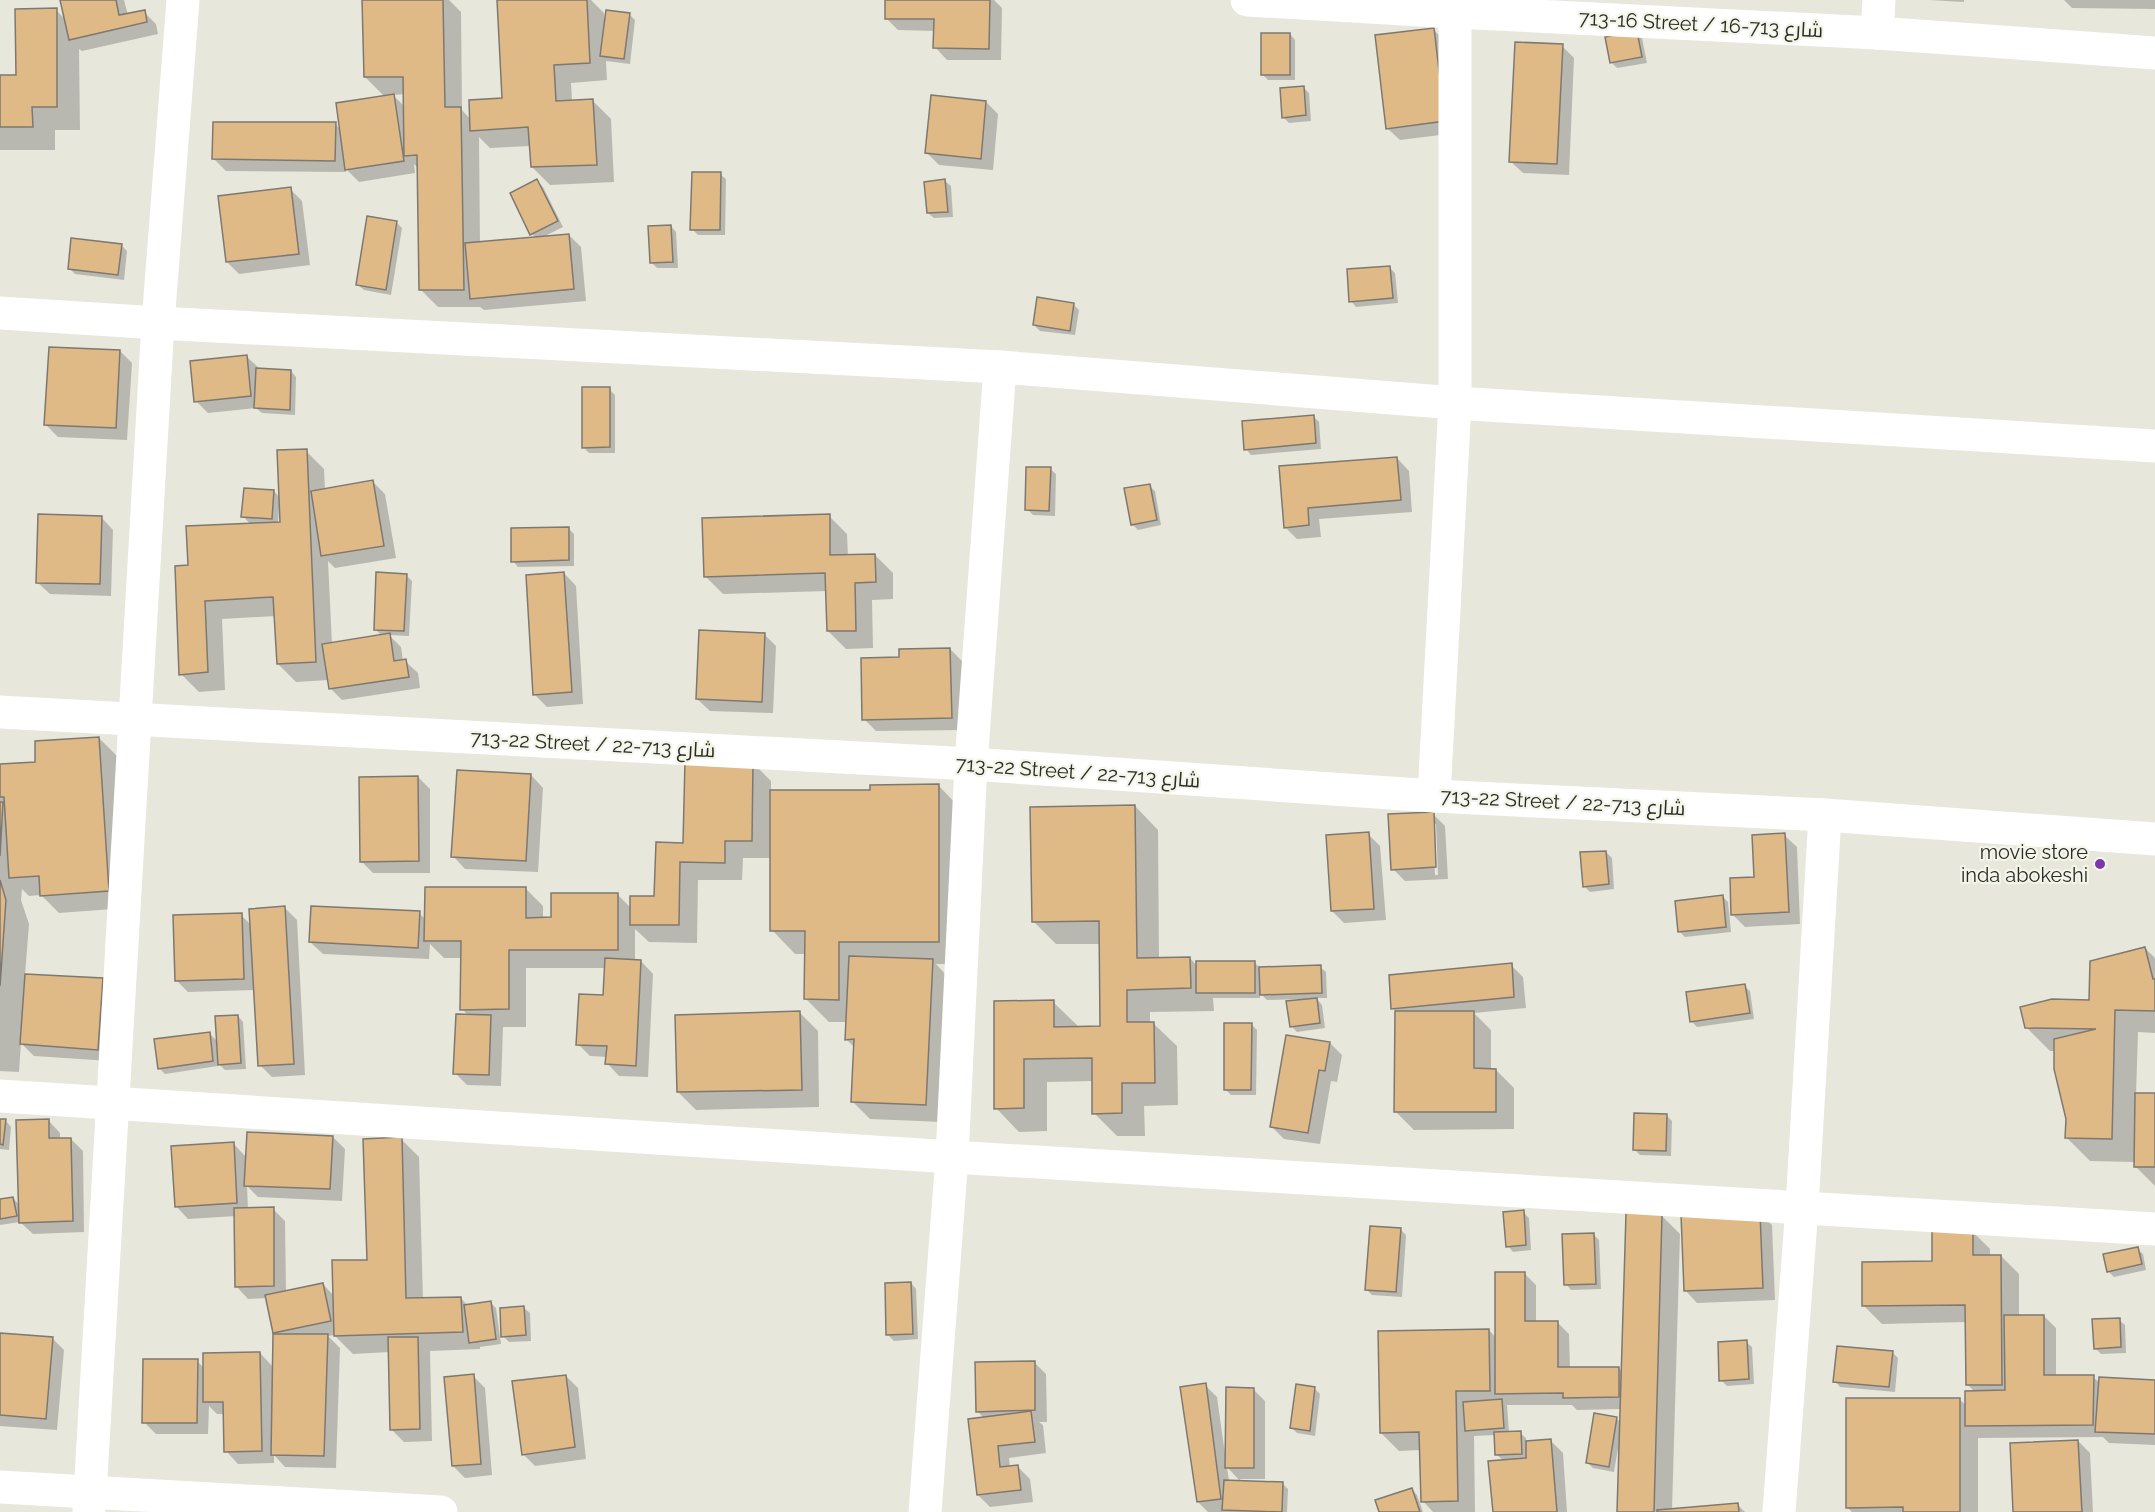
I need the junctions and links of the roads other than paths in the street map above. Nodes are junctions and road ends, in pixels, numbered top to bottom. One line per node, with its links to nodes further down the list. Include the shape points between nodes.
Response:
1 (183, 0): 8 (street)
2 (1247, 0): 4 (street, 713-16 Street / شارع 713-16)
3 (1879, 0): 5 (street)
4 (1455, 12): 5 (street, 713-16 Street / شارع 713-16); 10 (street)
5 (1877, 33): 6 (street, 713-16 Street / شارع 713-16)
6 (2155, 53)
7 (0, 313): 8 (street)
8 (158, 323): 9 (street); 13 (street)
9 (1000, 367): 10 (street); 14 (street)
10 (1455, 403): 11 (street); 15 (street)
11 (2155, 446)
12 (0, 712): 13 (street, 713-22 Street / شارع 713-22)
13 (135, 720): 14 (street, 713-22 Street / شارع 713-22); 19 (street)
14 (971, 765): 15 (street, 713-22 Street / شارع 713-22); 20 (street)
15 (1434, 796): 16 (street, 713-22 Street / شارع 713-22)
16 (1825, 815): 17 (street, 713-22 Street / شارع 713-22); 21 (street)
17 (2155, 839)
18 (0, 1096): 19 (street)
19 (114, 1103): 20 (street); 24 (street)
20 (952, 1157): 21 (street); 26 (street)
21 (1802, 1207): 22 (street); 27 (street)
22 (2155, 1229)
23 (0, 1487): 24 (street)
24 (90, 1502): 25 (street)
25 (441, 1512)
26 (925, 1512)
27 (1779, 1512)

